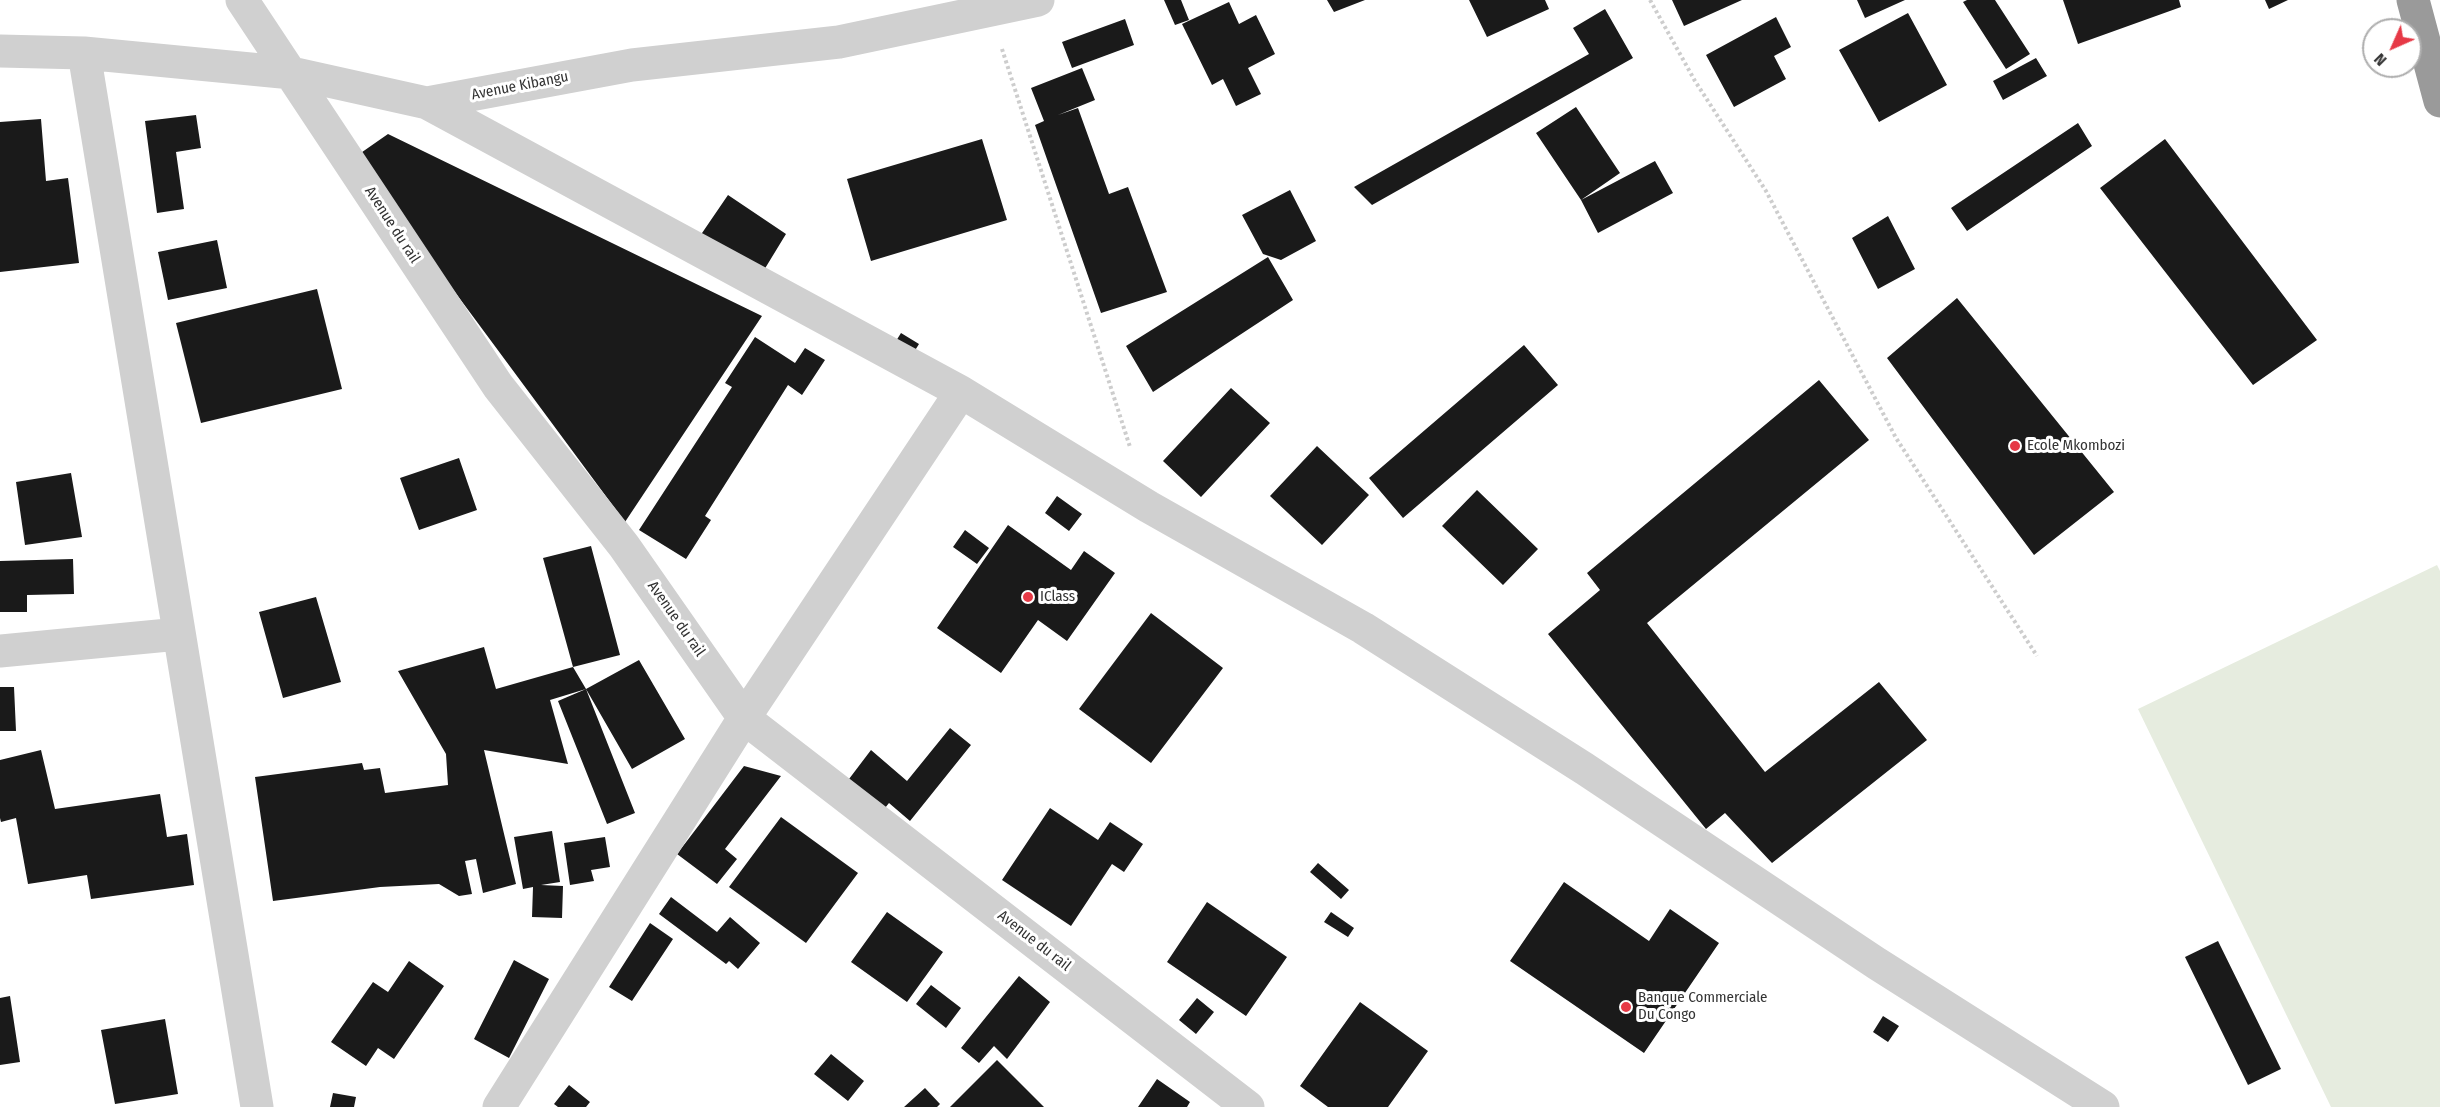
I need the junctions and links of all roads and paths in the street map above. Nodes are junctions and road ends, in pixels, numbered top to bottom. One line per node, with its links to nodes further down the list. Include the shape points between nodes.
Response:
1 (242, 0): 8 (street, Avenue du rail)
2 (1038, 0): 5 (street, Avenue Kibangu)
3 (1650, 0): 15 (path, via 1695,81 1766,191 1896,438)
4 (2413, 0): 9 (highway)
5 (981, 8): 10 (street, Avenue Kibangu, via 839,42 632,65); 12 (path, via 1008,67)
6 (0, 51): 7 (street, Avenue Kibangu)
7 (84, 53): 8 (street, Avenue Kibangu); 13 (street)
8 (292, 73): 10 (street, Avenue Kibangu); 16 (street, Avenue du rail, via 498,386 624,546)
9 (2440, 101)
10 (427, 104): 11 (street)
11 (961, 392): 12 (street); 16 (street)
12 (1149, 507): 20 (street, via 1373,635)
13 (179, 634): 14 (street); 17 (street)
14 (0, 651)
15 (2037, 656)
16 (744, 718): 18 (street); 19 (street, Avenue du rail)
17 (257, 1107)
18 (499, 1107)
19 (1248, 1107)
20 (2103, 1107)

